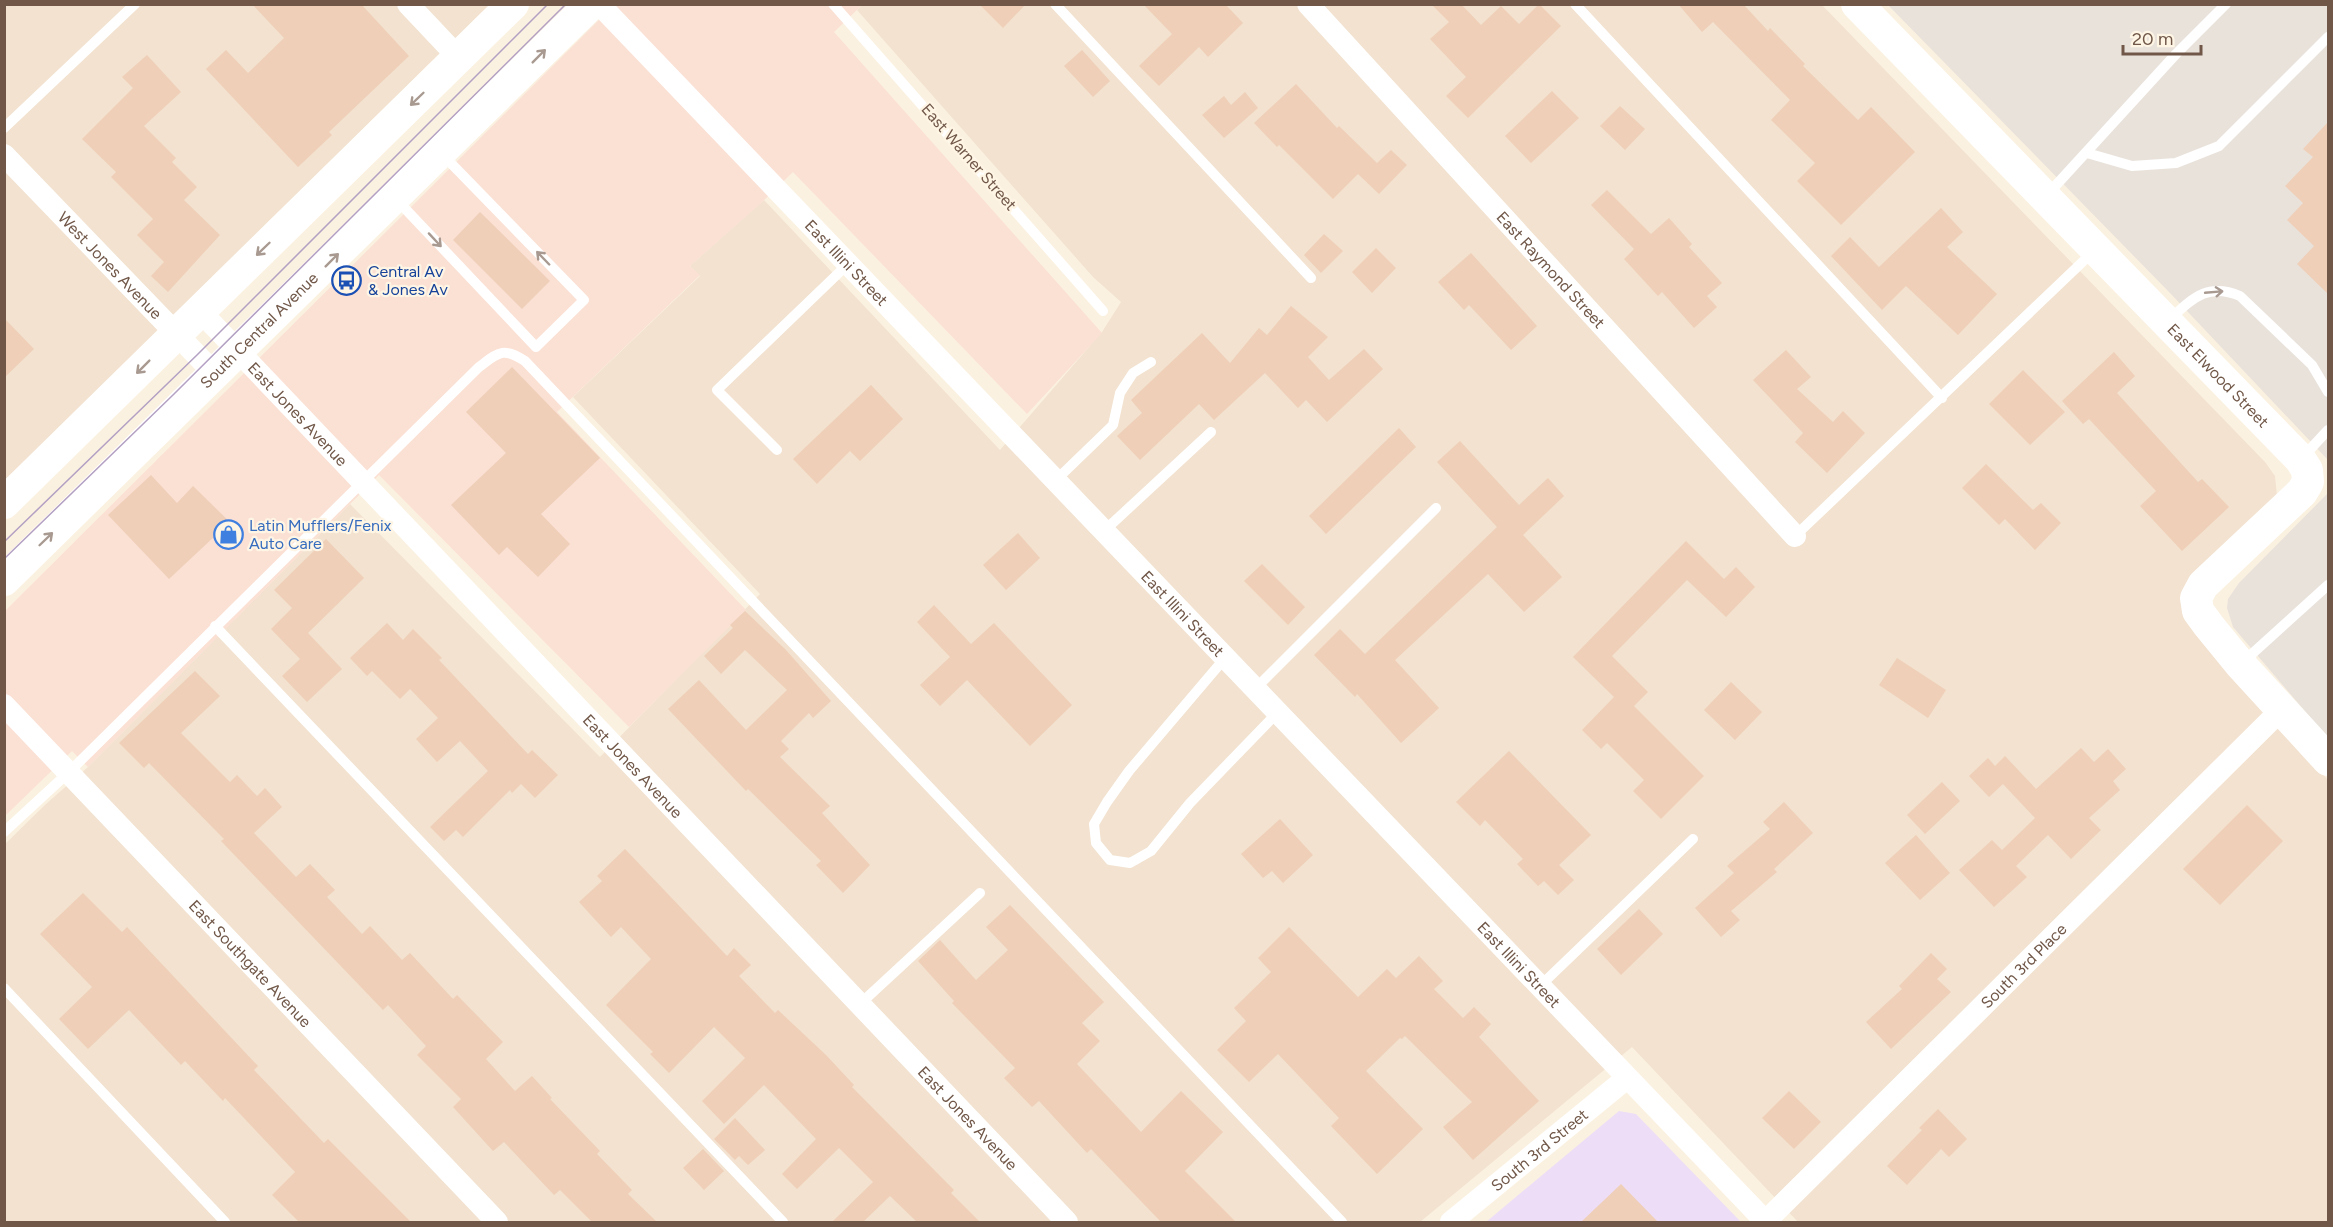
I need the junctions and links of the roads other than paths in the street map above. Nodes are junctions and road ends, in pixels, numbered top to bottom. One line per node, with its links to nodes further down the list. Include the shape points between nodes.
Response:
1 (135, 4): 15 (lane)
2 (408, 4): 14 (street)
3 (513, 4): 14 (main road)
4 (591, 4): 16 (main road, South Central Avenue, one-way to 4)
5 (599, 4): 22 (street, East Illini Street)
6 (849, 4): 12 (lane)
7 (1055, 4): 23 (lane)
8 (1308, 4): 42 (street, East Raymond Street)
9 (1575, 4): 32 (lane)
10 (1857, 4): 19 (main road, East Elwood Street)
11 (2226, 4): 17 (lane)
12 (837, 9): 25 (lane, East Warner Street)
13 (2328, 37): 17 (lane, via 2219,146 2176,163 2132,166)
14 (459, 58): 24 (main road, one-way to 24)
15 (4, 128)
16 (441, 153): 20 (main road, South Central Avenue); 20 (lane, one-way to 16, via 536,347 584,300)
17 (2087, 153): 19 (lane)
18 (4, 155): 27 (street, West Jones Avenue)
19 (2044, 197): 21 (main road, East Elwood Street)
20 (395, 198): 28 (main road, South Central Avenue, one-way to 20)
21 (2095, 249): 26 (main road, East Elwood Street); 32 (lane)
22 (848, 264): 35 (lane, via 717,390); 38 (street, East Illini Street)
23 (1311, 278)
24 (200, 311): 27 (main road); 28 (street, East Jones Avenue)
25 (1103, 311)
26 (2166, 322): 31 (lane, one-way to 31, via 2206,291 2228,291 2240,296 2312,365); 36 (main road, East Elwood Street)
27 (175, 335): 30 (street, West Jones Avenue); 39 (main road, one-way to 39)
28 (239, 352): 30 (main road, South Central Avenue); 37 (street, East Jones Avenue)
29 (1151, 362): 38 (lane, via 1133,373 1120,393 1113,425)
30 (216, 375): 43 (main road, South Central Avenue, one-way to 30)
31 (2328, 392)
32 (1942, 398): 42 (lane)
33 (2328, 430): 36 (lane)
34 (1211, 432): 41 (lane)
35 (777, 450)
36 (2300, 459): 47 (main road, via 2308,482 2302,492 2203,585 2196,598 2198,611)
37 (362, 481): 45 (lane); 59 (street, East Jones Avenue); 65 (lane, via 479,367 497,354 512,353 525,361)
38 (1055, 481): 41 (street, East Illini Street)
39 (4, 503)
40 (1436, 508): 48 (lane)
41 (1104, 531): 46 (street, East Illini Street)
42 (1795, 536)
43 (4, 579)
44 (2328, 585): 47 (lane)
45 (215, 626): 53 (lane); 63 (lane)
46 (1225, 658): 48 (street, East Illini Street); 51 (lane, via 1107,801 1094,824 1096,843 1110,860 1130,863 1151,851 1190,802)
47 (2240, 664): 50 (main road)
48 (1255, 689): 51 (street, East Illini Street)
49 (4, 705): 53 (street, East Southgate Avenue)
50 (2282, 709): 52 (main road); 67 (street, South 3rd Place)
51 (1278, 712): 57 (street, East Illini Street)
52 (2328, 760)
53 (68, 773): 54 (lane); 62 (street, East Southgate Avenue)
54 (4, 832)
55 (1693, 839): 57 (lane)
56 (980, 893): 59 (lane)
57 (1539, 987): 60 (street, East Illini Street)
58 (4, 988): 61 (lane)
59 (860, 1004): 64 (street, East Jones Avenue)
60 (1627, 1078): 66 (street, South 3rd Street); 67 (street, East Illini Street)
61 (225, 1222)
62 (497, 1222)
63 (783, 1222)
64 (1067, 1222)
65 (1342, 1222)
66 (1450, 1222)
67 (1765, 1222)

